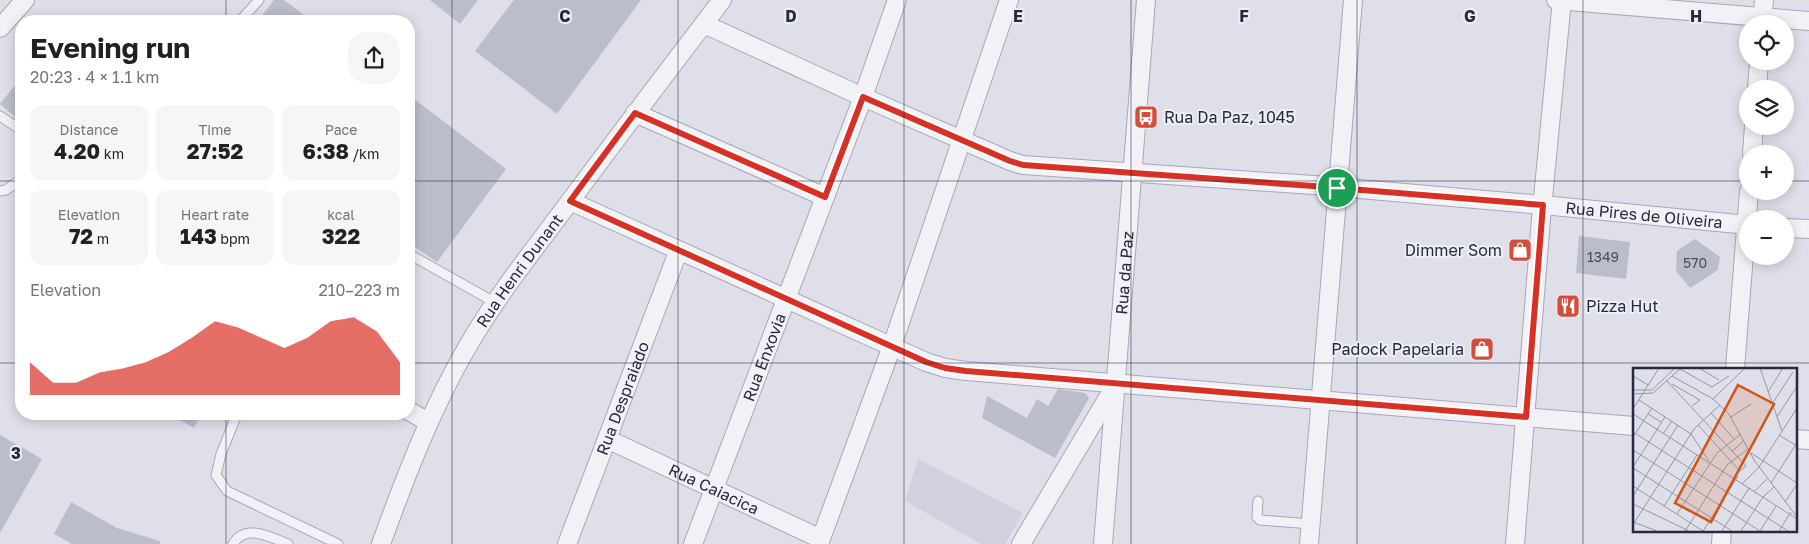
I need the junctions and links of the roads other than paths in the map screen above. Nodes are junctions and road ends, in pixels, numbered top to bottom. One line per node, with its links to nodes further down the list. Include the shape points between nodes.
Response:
1 (25, 0): 10 (street)
2 (259, 0): 12 (lane)
3 (722, 0): 14 (street, Rua Henri Dunant)
4 (896, 0): 16 (street, Rua Enxovia)
5 (1009, 0): 20 (street)
6 (1146, 0): 21 (street, Rua da Paz)
7 (1353, 0): 23 (street)
8 (1556, 0): 9 (street)
9 (1562, 0): 11 (street); 27 (street)
10 (6, 14): 15 (street)
11 (1763, 14): 13 (street)
12 (245, 15)
13 (1809, 21)
14 (704, 24): 16 (street, Rua Pires de Oliveira); 17 (street, Rua Henri Dunant)
15 (0, 28)
16 (863, 97): 20 (street, Rua Pires de Oliveira); 25 (street, Rua Enxovia)
17 (635, 113): 25 (street); 26 (street, Rua Henri Dunant)
18 (0, 116): 19 (lane)
19 (15, 126)
20 (961, 140): 21 (street, Rua Pires de Oliveira, via 1023,165); 36 (street)
21 (1132, 172): 23 (street, Rua Pires de Oliveira); 38 (street, Rua da Paz)
22 (15, 183): 24 (lane)
23 (1337, 188): 27 (street, Rua Pires de Oliveira); 39 (street)
24 (0, 191)
25 (825, 197): 34 (street, Rua Enxovia)
26 (570, 201): 31 (street); 35 (street, Rua Henri Dunant)
27 (1543, 205): 28 (street, Rua Pires de Oliveira); 41 (street)
28 (1739, 224)
29 (1794, 228): 30 (street)
30 (1809, 229)
31 (678, 252): 34 (street); 45 (street, Rua Despraiado)
32 (415, 257): 35 (lane)
33 (1744, 265): 37 (street)
34 (786, 299): 36 (street); 48 (street, Rua Enxovia)
35 (496, 303): 43 (street, Rua Henri Dunant, via 470,343)
36 (892, 346): 38 (street, via 945,368); 51 (street)
37 (1735, 368)
38 (1116, 384): 39 (street); 58 (street); 59 (street, Rua da Paz)
39 (1320, 400): 41 (street); 50 (street)
40 (415, 414): 43 (street)
41 (1526, 417): 44 (street); 61 (street)
42 (234, 420): 54 (lane, via 220,454 216,475 227,491)
43 (428, 422): 55 (street, Rua Henri Dunant, via 406,472)
44 (1633, 426)
45 (607, 439): 48 (street, Rua Caiacica); 56 (street, Rua Despraiado)
46 (1796, 439): 47 (street)
47 (1809, 440)
48 (714, 490): 51 (street, Rua Caiacica); 57 (street, Rua Enxovia)
49 (1258, 501): 50 (lane, via 1257,517 1260,520)
50 (1311, 524): 60 (street)
51 (820, 542)
52 (234, 544): 53 (lane, via 238,537 252,532)
53 (288, 544)
54 (338, 544)
55 (381, 544)
56 (567, 544)
57 (693, 544)
58 (1021, 544)
59 (1103, 544)
60 (1309, 544)
61 (1515, 544)

